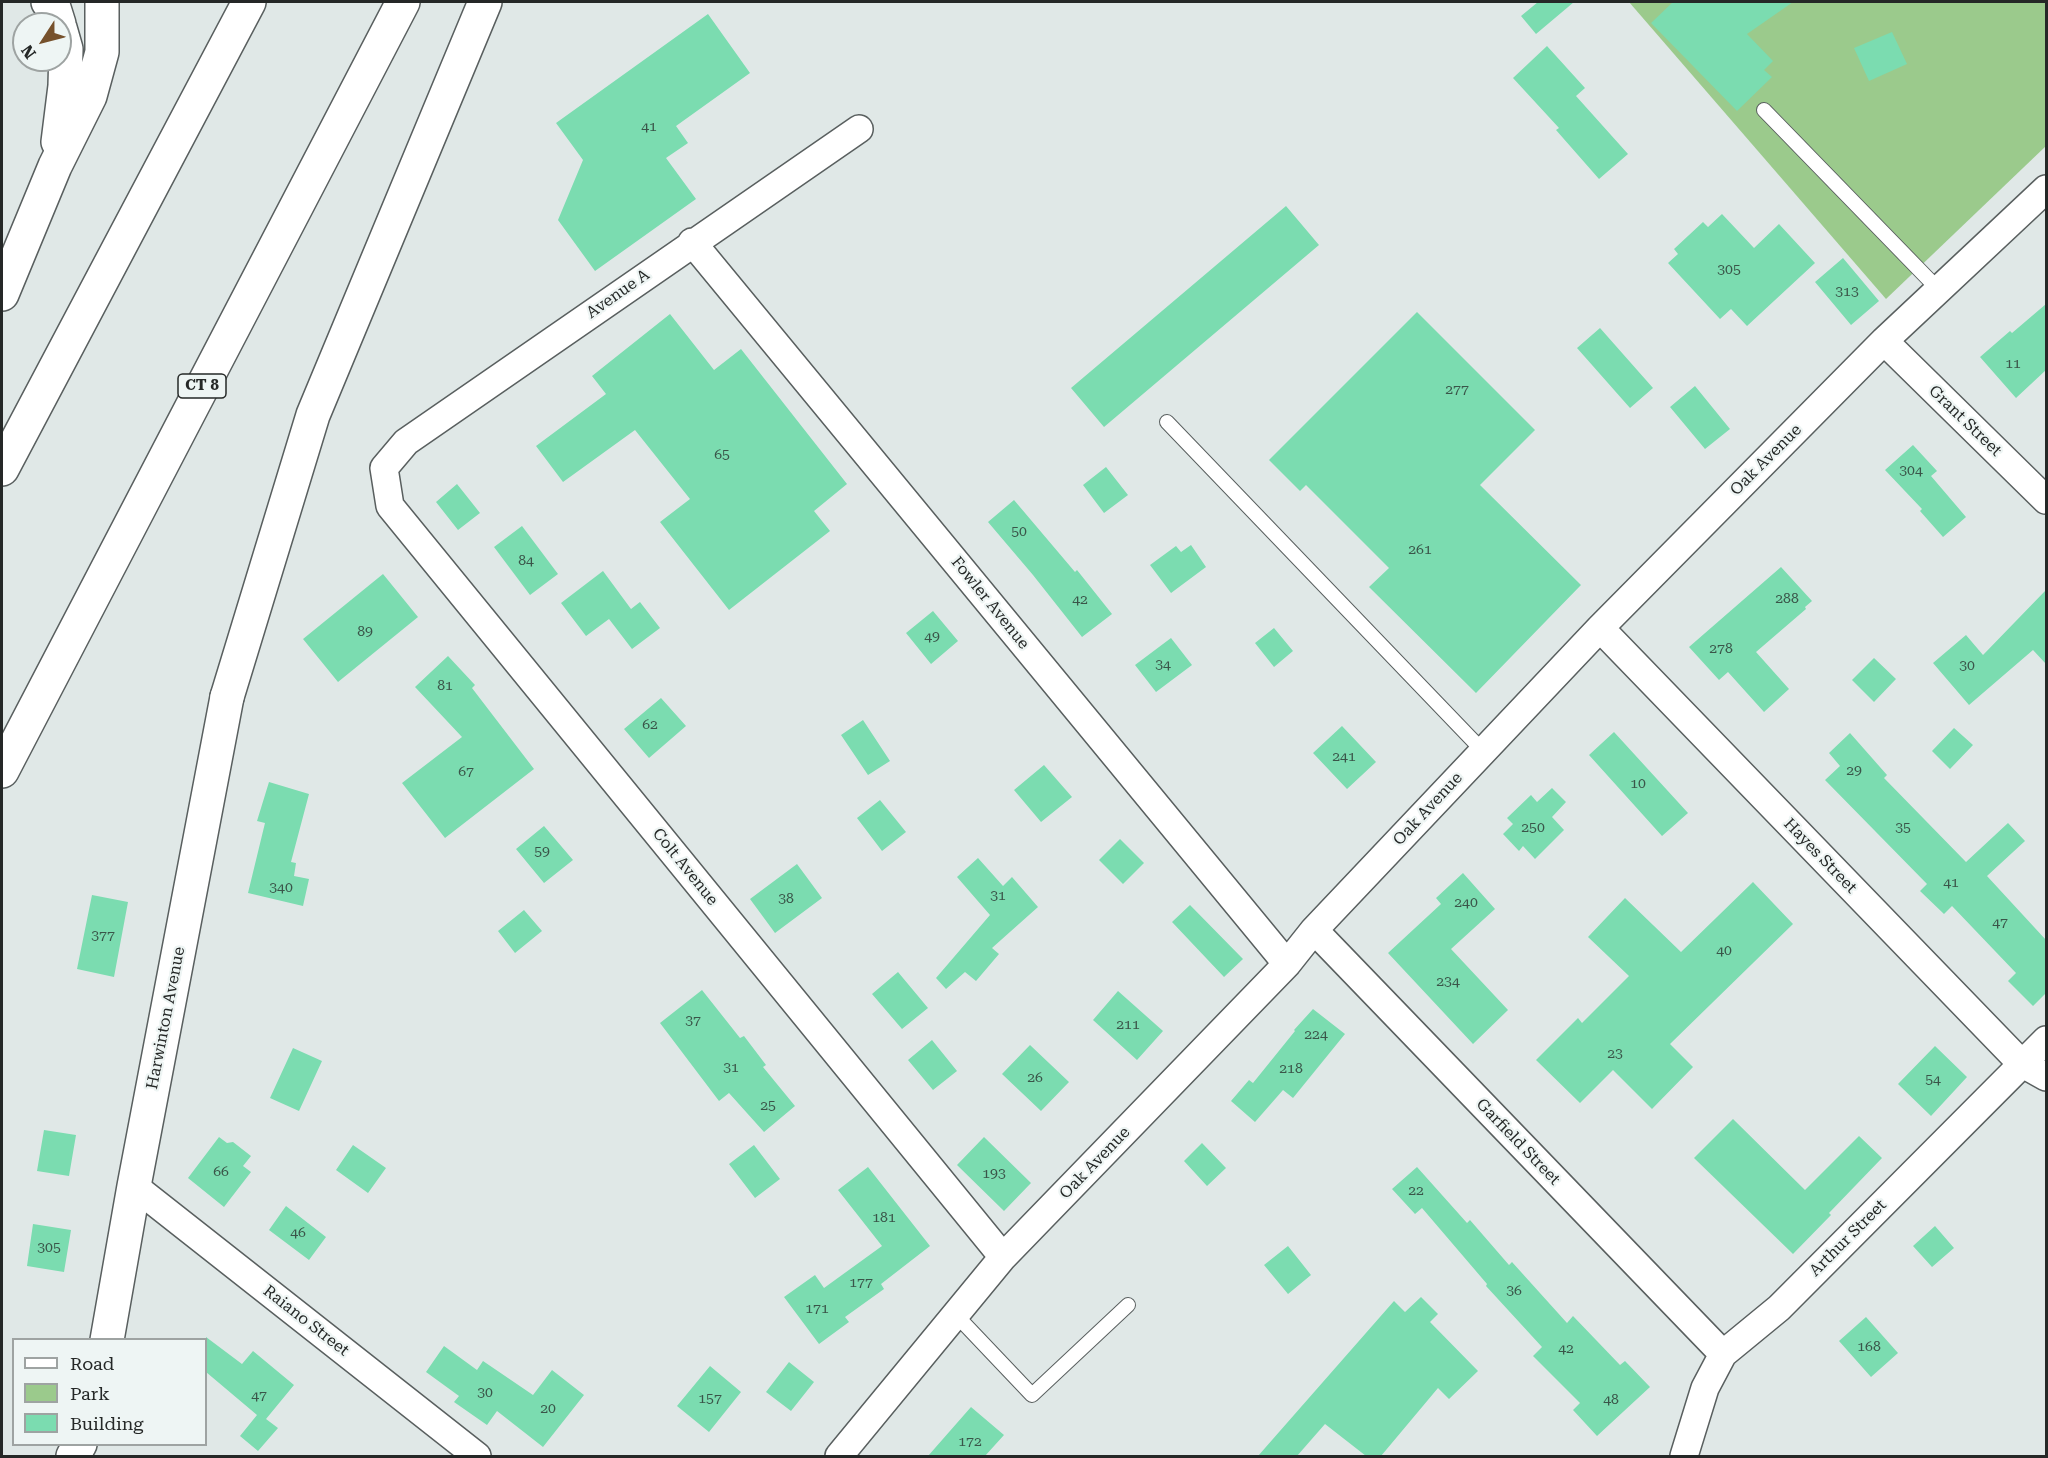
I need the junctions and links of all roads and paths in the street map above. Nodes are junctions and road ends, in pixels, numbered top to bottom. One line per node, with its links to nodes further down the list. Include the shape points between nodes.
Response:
1 (102, 2): 8 (main road, via 102,52 90,96)
2 (249, 2): 16 (main road)
3 (403, 2): 20 (main road, CT 8)
4 (485, 2): 26 (main road, Harwinton Avenue, via 313,415 227,697)
5 (66, 72): 8 (main road)
6 (1764, 110): 11 (lane)
7 (859, 129): 10 (street, Avenue A)
8 (56, 166): 12 (main road)
9 (2046, 189): 11 (street, Oak Avenue)
10 (693, 242): 15 (street, Avenue A, via 406,442); 22 (street, Fowler Avenue)
11 (1939, 290): 13 (street, Oak Avenue)
12 (2, 294)
13 (1884, 341): 17 (street, Grant Street); 18 (street, Oak Avenue)
14 (1167, 422): 19 (lane)
15 (384, 468): 27 (street, Colt Avenue, via 390,506)
16 (2, 469)
17 (2046, 500)
18 (1600, 628): 19 (street, Oak Avenue); 24 (street, Hayes Street)
19 (1483, 751): 21 (street, Oak Avenue)
20 (2, 771)
21 (1314, 930): 22 (street, Oak Avenue); 31 (street, Garfield Street)
22 (1287, 964): 27 (street, Oak Avenue)
23 (2046, 1040): 24 (street, Arthur Street)
24 (2021, 1064): 25 (street, Hayes Street); 31 (street, Arthur Street, via 1779,1308)
25 (2046, 1077)
26 (134, 1186): 30 (main road, Harwinton Avenue); 32 (street, Raiano Street)
27 (1004, 1257): 29 (street, Oak Avenue)
28 (1128, 1305): 29 (lane, via 1032,1395)
29 (956, 1315): 33 (street, Oak Avenue)
30 (107, 1338)
31 (1723, 1354): 34 (street, Arthur Street, via 1706,1388)
32 (477, 1456)
33 (839, 1456)
34 (1684, 1456)

